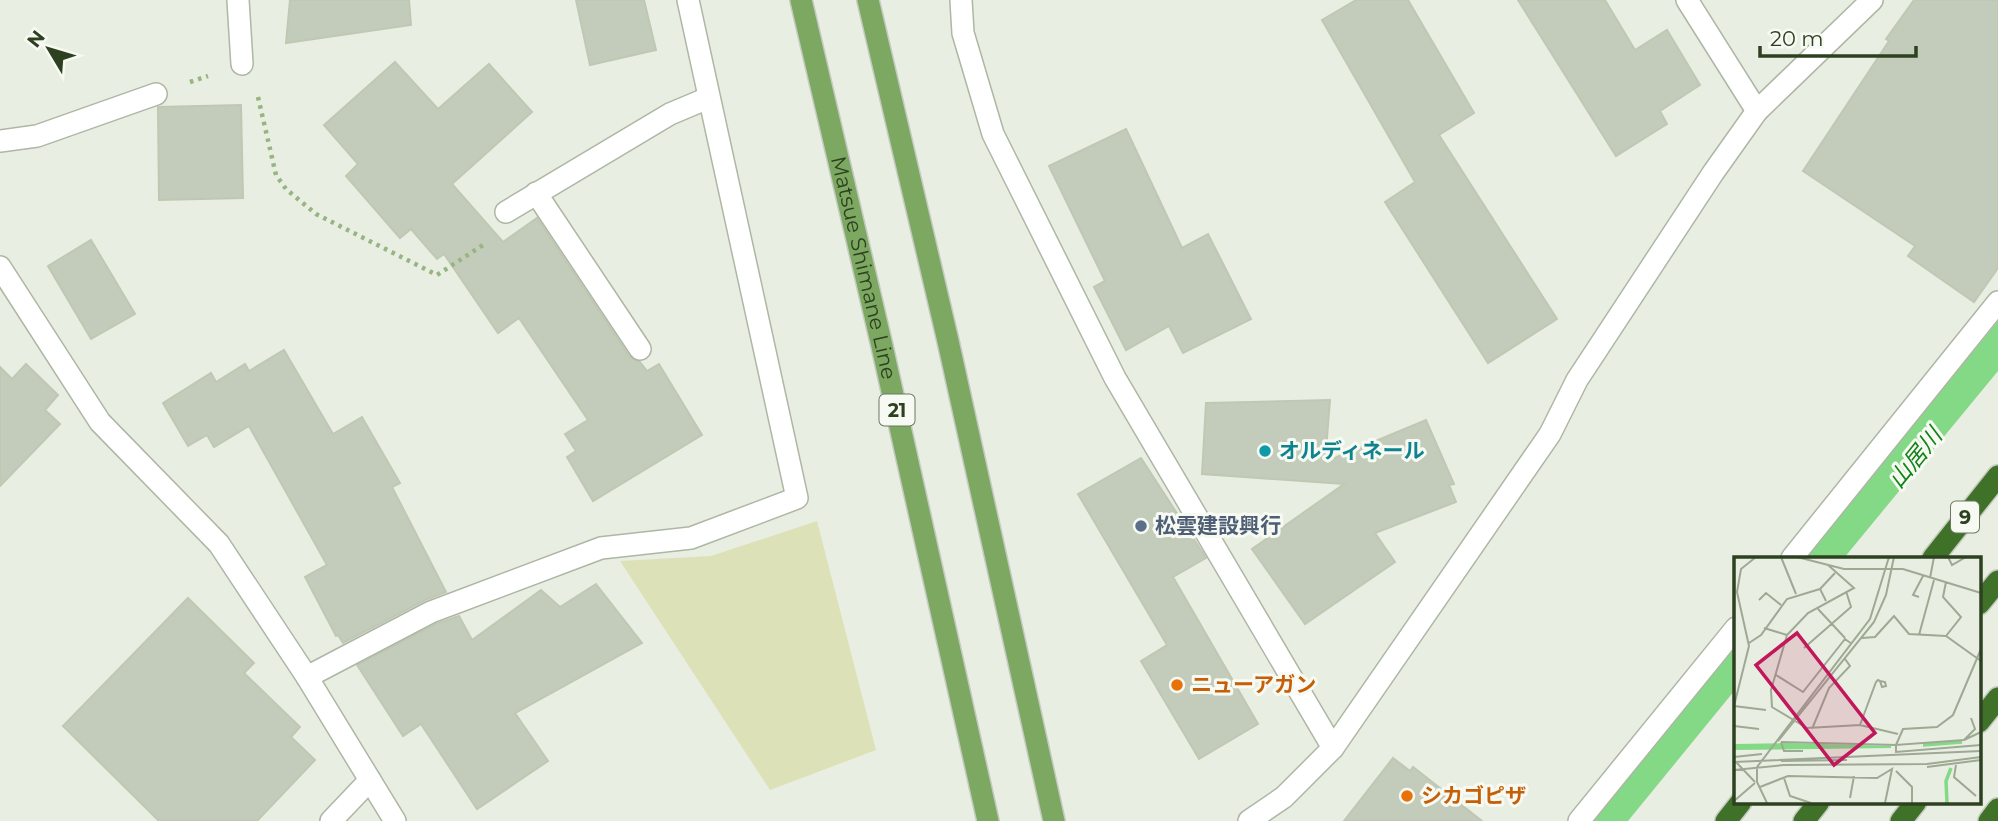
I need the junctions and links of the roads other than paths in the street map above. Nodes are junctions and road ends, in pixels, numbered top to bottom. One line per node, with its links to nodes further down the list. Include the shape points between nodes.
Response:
1 (238, 0): 8 (street)
2 (688, 0): 10 (street)
3 (801, 0): 35 (main road, Matsue Shimane Line / 21)
4 (868, 0): 36 (main road)
5 (961, 0): 27 (street, via 963,33 993,134 1115,377)
6 (1687, 0): 11 (street)
7 (1872, 0): 11 (street)
8 (242, 64)
9 (156, 94): 12 (street, via 37,136)
10 (708, 98): 13 (street, via 670,114); 24 (street, via 797,498 691,538 601,548 430,612)
11 (1756, 111): 27 (street, via 1577,380 1550,434)
12 (0, 141)
13 (530, 197): 14 (street); 17 (street)
14 (506, 212)
15 (0, 267): 24 (street, via 100,422 219,544)
16 (1998, 302): 19 (street)
17 (640, 349)
18 (1998, 476): 20 (highway, 9)
19 (1793, 557)
20 (1934, 557)
21 (1998, 580): 22 (highway)
22 (1980, 603)
23 (1734, 629): 38 (street)
24 (307, 677): 28 (street)
25 (1998, 698): 26 (highway)
26 (1980, 721)
27 (1333, 748): 37 (street, via 1283,797)
28 (370, 780): 33 (street); 34 (street)
29 (1739, 804): 39 (highway)
30 (1817, 804): 40 (highway)
31 (1914, 804): 41 (highway)
32 (1998, 809): 42 (highway)
33 (331, 821)
34 (395, 821)
35 (989, 821)
36 (1055, 821)
37 (1249, 821)
38 (1579, 821)
39 (1726, 821)
40 (1804, 821)
41 (1901, 821)
42 (1989, 821)

